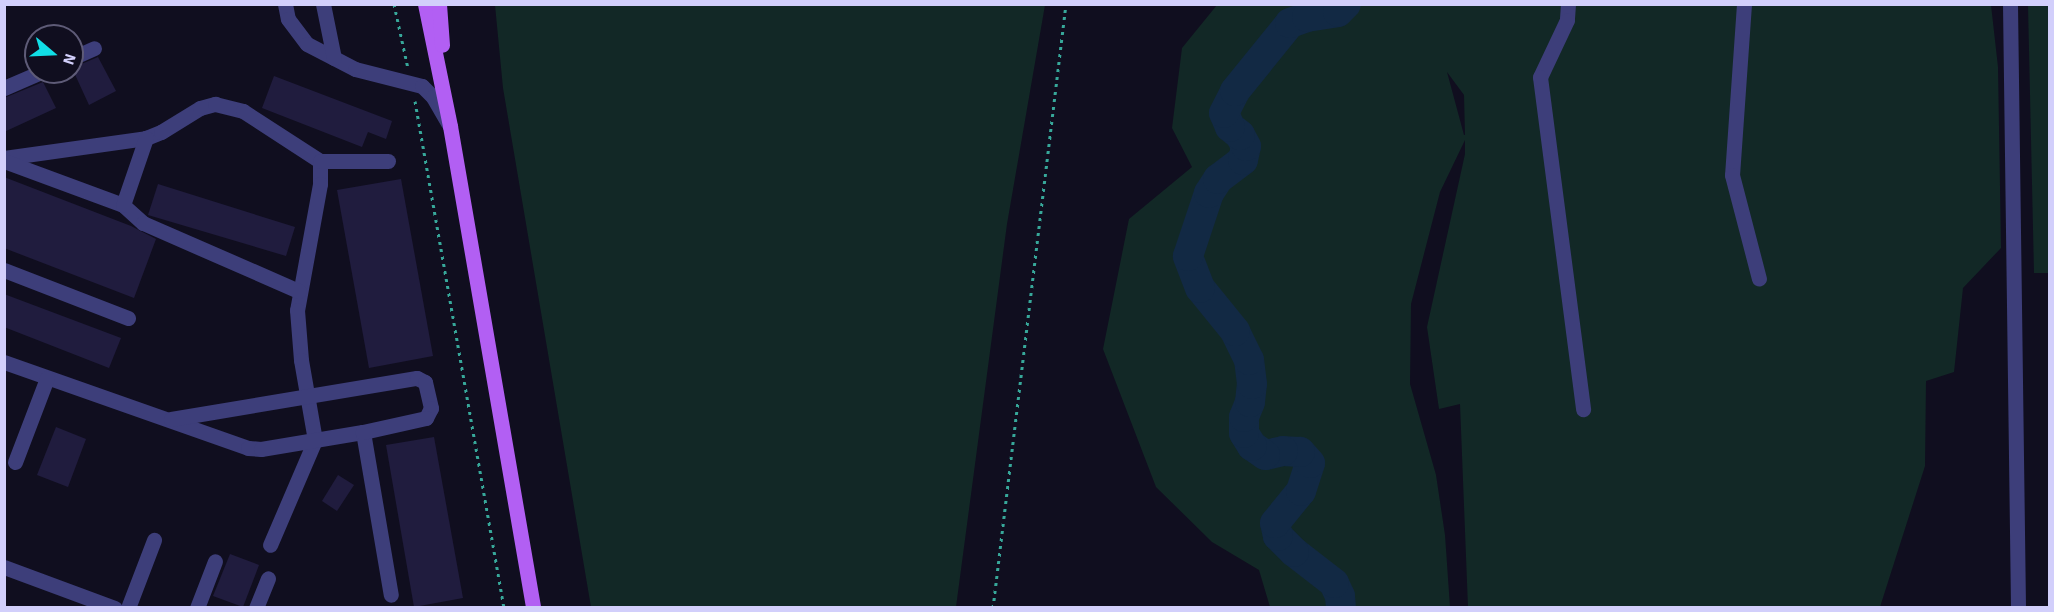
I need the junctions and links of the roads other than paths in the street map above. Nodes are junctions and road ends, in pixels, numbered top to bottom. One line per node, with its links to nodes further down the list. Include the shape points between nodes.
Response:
1 (285, 4): 10 (street, via 296,34)
2 (323, 4): 10 (street)
3 (425, 4): 13 (main road)
4 (439, 4): 13 (main road)
5 (1568, 4): 26 (street, via 1567,20 1540,77)
6 (1744, 4): 20 (street, via 1732,175)
7 (2010, 4): 42 (street)
8 (94, 48): 9 (street)
9 (84, 53)
10 (334, 58): 13 (street, via 370,74 422,86)
11 (24, 79): 12 (street)
12 (4, 88)
13 (450, 126): 41 (main road)
14 (146, 138): 15 (street); 16 (street, via 200,108 225,105 243,111); 18 (street)
15 (4, 159): 18 (street)
16 (320, 160): 17 (street); 21 (street, via 316,204)
17 (388, 161)
18 (123, 206): 21 (street, via 143,223)
19 (4, 270): 22 (street)
20 (1759, 279)
21 (298, 291): 25 (street)
22 (128, 318)
23 (4, 362): 24 (street)
24 (47, 378): 27 (street); 30 (street)
25 (307, 396): 27 (street); 28 (street, via 417,378 425,382 431,408 426,418); 29 (street)
26 (1583, 409)
27 (168, 420): 29 (street, via 248,448)
28 (363, 432): 29 (street); 36 (street)
29 (315, 440): 32 (street)
30 (15, 462)
31 (154, 540): 38 (street)
32 (270, 545)
33 (215, 561): 39 (street)
34 (4, 567): 37 (street)
35 (268, 578): 40 (street)
36 (391, 595)
37 (116, 608)
38 (128, 608)
39 (197, 608)
40 (256, 608)
41 (533, 608)
42 (2018, 608)

